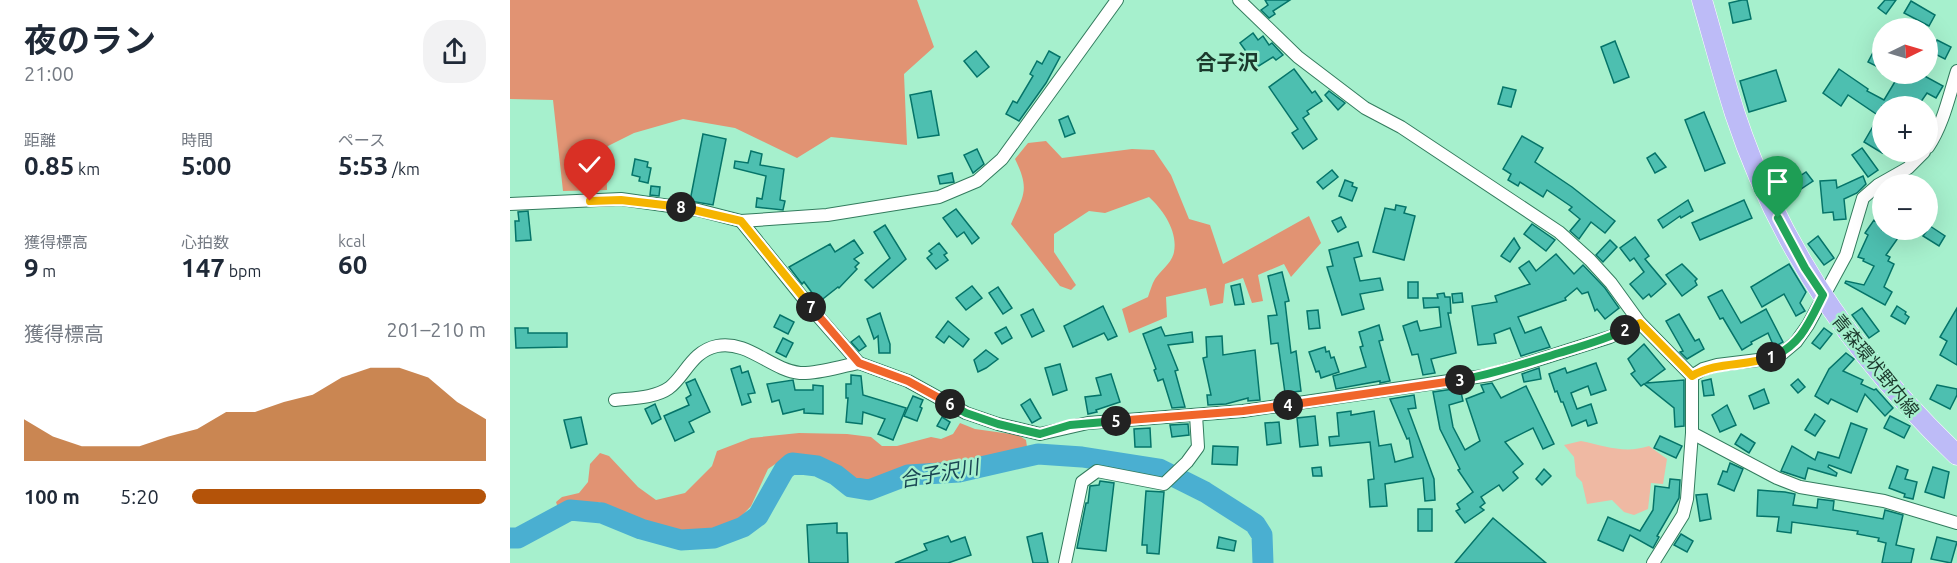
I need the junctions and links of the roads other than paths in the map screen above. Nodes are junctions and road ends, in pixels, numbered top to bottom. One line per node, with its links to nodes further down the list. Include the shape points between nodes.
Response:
1 (1117, 0): 8 (street, via 1002,159 977,181 939,197 886,207)
2 (1239, 0): 10 (street, via 1298,57 1365,108 1401,127 1559,232 1611,283)
3 (1702, 0): 9 (main road, 青森環状野内線, via 1757,172 1805,268)
4 (1957, 71): 5 (street)
5 (1938, 125)
6 (1914, 162): 9 (street, via 1863,198 1846,255)
7 (510, 204): 8 (street, via 621,200 698,210)
8 (741, 221): 11 (street)
9 (1823, 295): 12 (street, via 1808,325 1783,353 1717,365); 16 (main road, 青森環状野内線, via 1836,318 1906,405)
10 (1640, 323): 12 (street); 14 (street, via 1593,343 1490,375)
11 (859, 363): 13 (street, via 800,372 735,346 717,346 687,365 669,387); 14 (street, via 908,381 966,413 1040,434 1088,423)
12 (1692, 376): 15 (street)
13 (615, 400)
14 (1196, 415): 18 (street, via 1198,447 1168,482 1097,471 1082,482)
15 (1692, 433): 17 (street, via 1800,487 1884,501); 19 (street, via 1683,515)
16 (1957, 455)
17 (1957, 523)
18 (1065, 563)
19 (1653, 563)

